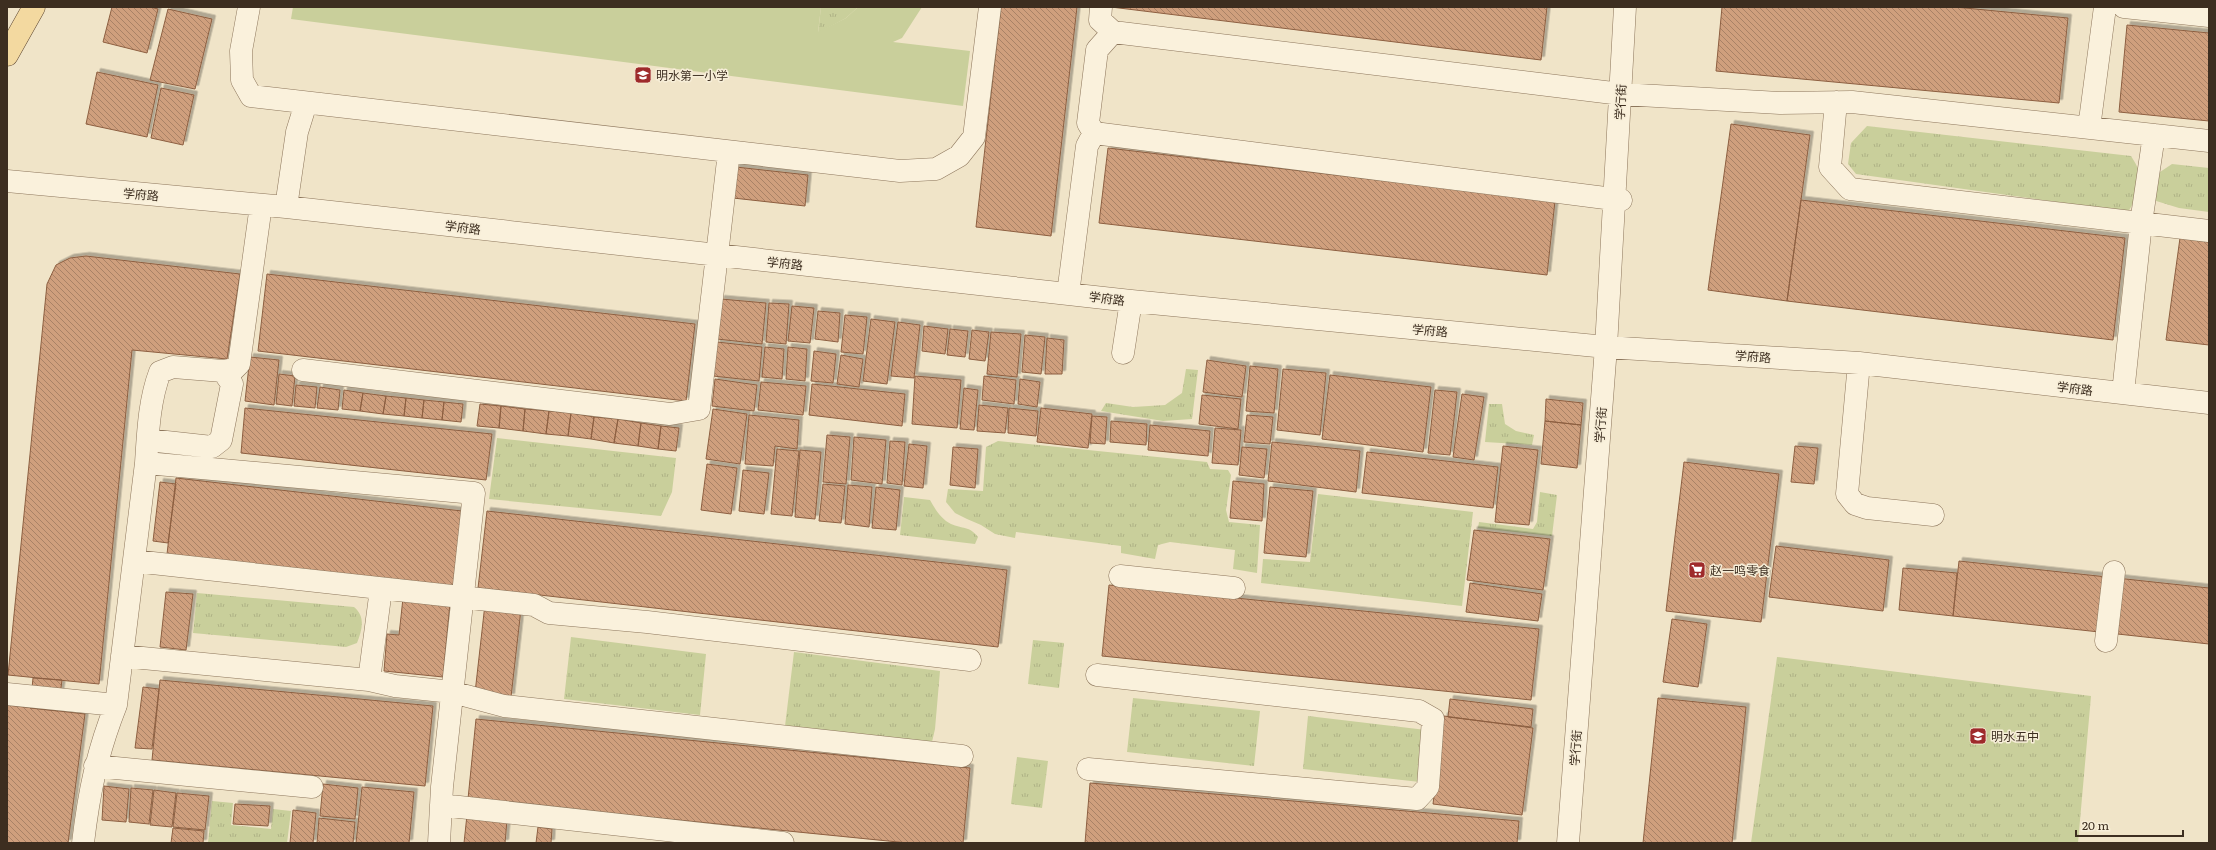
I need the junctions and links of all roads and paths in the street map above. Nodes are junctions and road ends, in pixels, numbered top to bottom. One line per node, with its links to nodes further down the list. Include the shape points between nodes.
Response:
1 (34, 7): 10 (main road)
2 (249, 7): 13 (street, via 241,51 242,80 251,96)
3 (990, 7): 18 (street, via 974,136 959,156 936,169 900,171)
4 (1101, 7): 9 (street, via 1100,20)
5 (1625, 7): 11 (street, 学行街)
6 (2105, 7): 14 (street)
7 (2124, 7): 8 (street)
8 (2209, 16)
9 (1113, 32): 11 (street); 15 (street, via 1097,50 1088,123)
10 (7, 55)
11 (1621, 94): 12 (street, via 1780,103); 20 (street, 学行街)
12 (1836, 102): 14 (street); 23 (street, via 1830,167 1850,189)
13 (306, 103): 18 (street); 22 (street, via 297,132)
14 (2089, 128): 16 (street)
15 (1094, 134): 20 (street); 26 (street, via 1087,146)
16 (2154, 134): 17 (street); 23 (street)
17 (2209, 141)
18 (729, 152): 25 (street)
19 (7, 181): 21 (street, 学府路)
20 (1618, 200): 28 (street, 学行街)
21 (261, 205): 22 (street, 学府路); 32 (street, via 239,364 234,369)
22 (286, 206): 25 (street, 学府路)
23 (2141, 223): 24 (street); 33 (street)
24 (2209, 231)
25 (716, 256): 26 (street, 学府路); 31 (street, via 699,409 670,414)
26 (1068, 294): 27 (street, 学府路)
27 (1131, 301): 28 (street, 学府路); 29 (street)
28 (1606, 347): 30 (street, 学府路); 60 (street, 学行街)
29 (1123, 353)
30 (1859, 363): 33 (street, 学府路); 37 (street, via 1847,494 1855,504 1867,508)
31 (304, 370)
32 (223, 371): 35 (street, via 173,367 160,372 153,390); 35 (street, via 232,384 222,440 212,447)
33 (2123, 393): 34 (street, 学府路)
34 (2209, 403)
35 (148, 440): 36 (street)
36 (146, 464): 38 (street); 43 (street, via 474,493)
37 (1933, 515)
38 (134, 561): 42 (street); 45 (street)
39 (2114, 572): 44 (street)
40 (1120, 576): 41 (street)
41 (1234, 588)
42 (381, 589): 43 (street); 48 (street)
43 (462, 598): 46 (street, via 534,605 549,613 648,622); 49 (street)
44 (2106, 641)
45 (122, 656): 48 (street); 51 (street)
46 (970, 660)
47 (1097, 674): 54 (street, via 1419,711 1433,719 1428,787 1417,799)
48 (369, 680): 49 (street, via 395,686)
49 (452, 692): 52 (street, via 504,706); 56 (street)
50 (7, 694): 51 (street)
51 (116, 705): 53 (street)
52 (962, 756)
53 (95, 766): 55 (street); 57 (street, via 88,797)
54 (1088, 769)
55 (312, 787)
56 (441, 805): 58 (street); 59 (street)
57 (83, 843)
58 (439, 843)
59 (783, 843)
60 (1568, 843)

